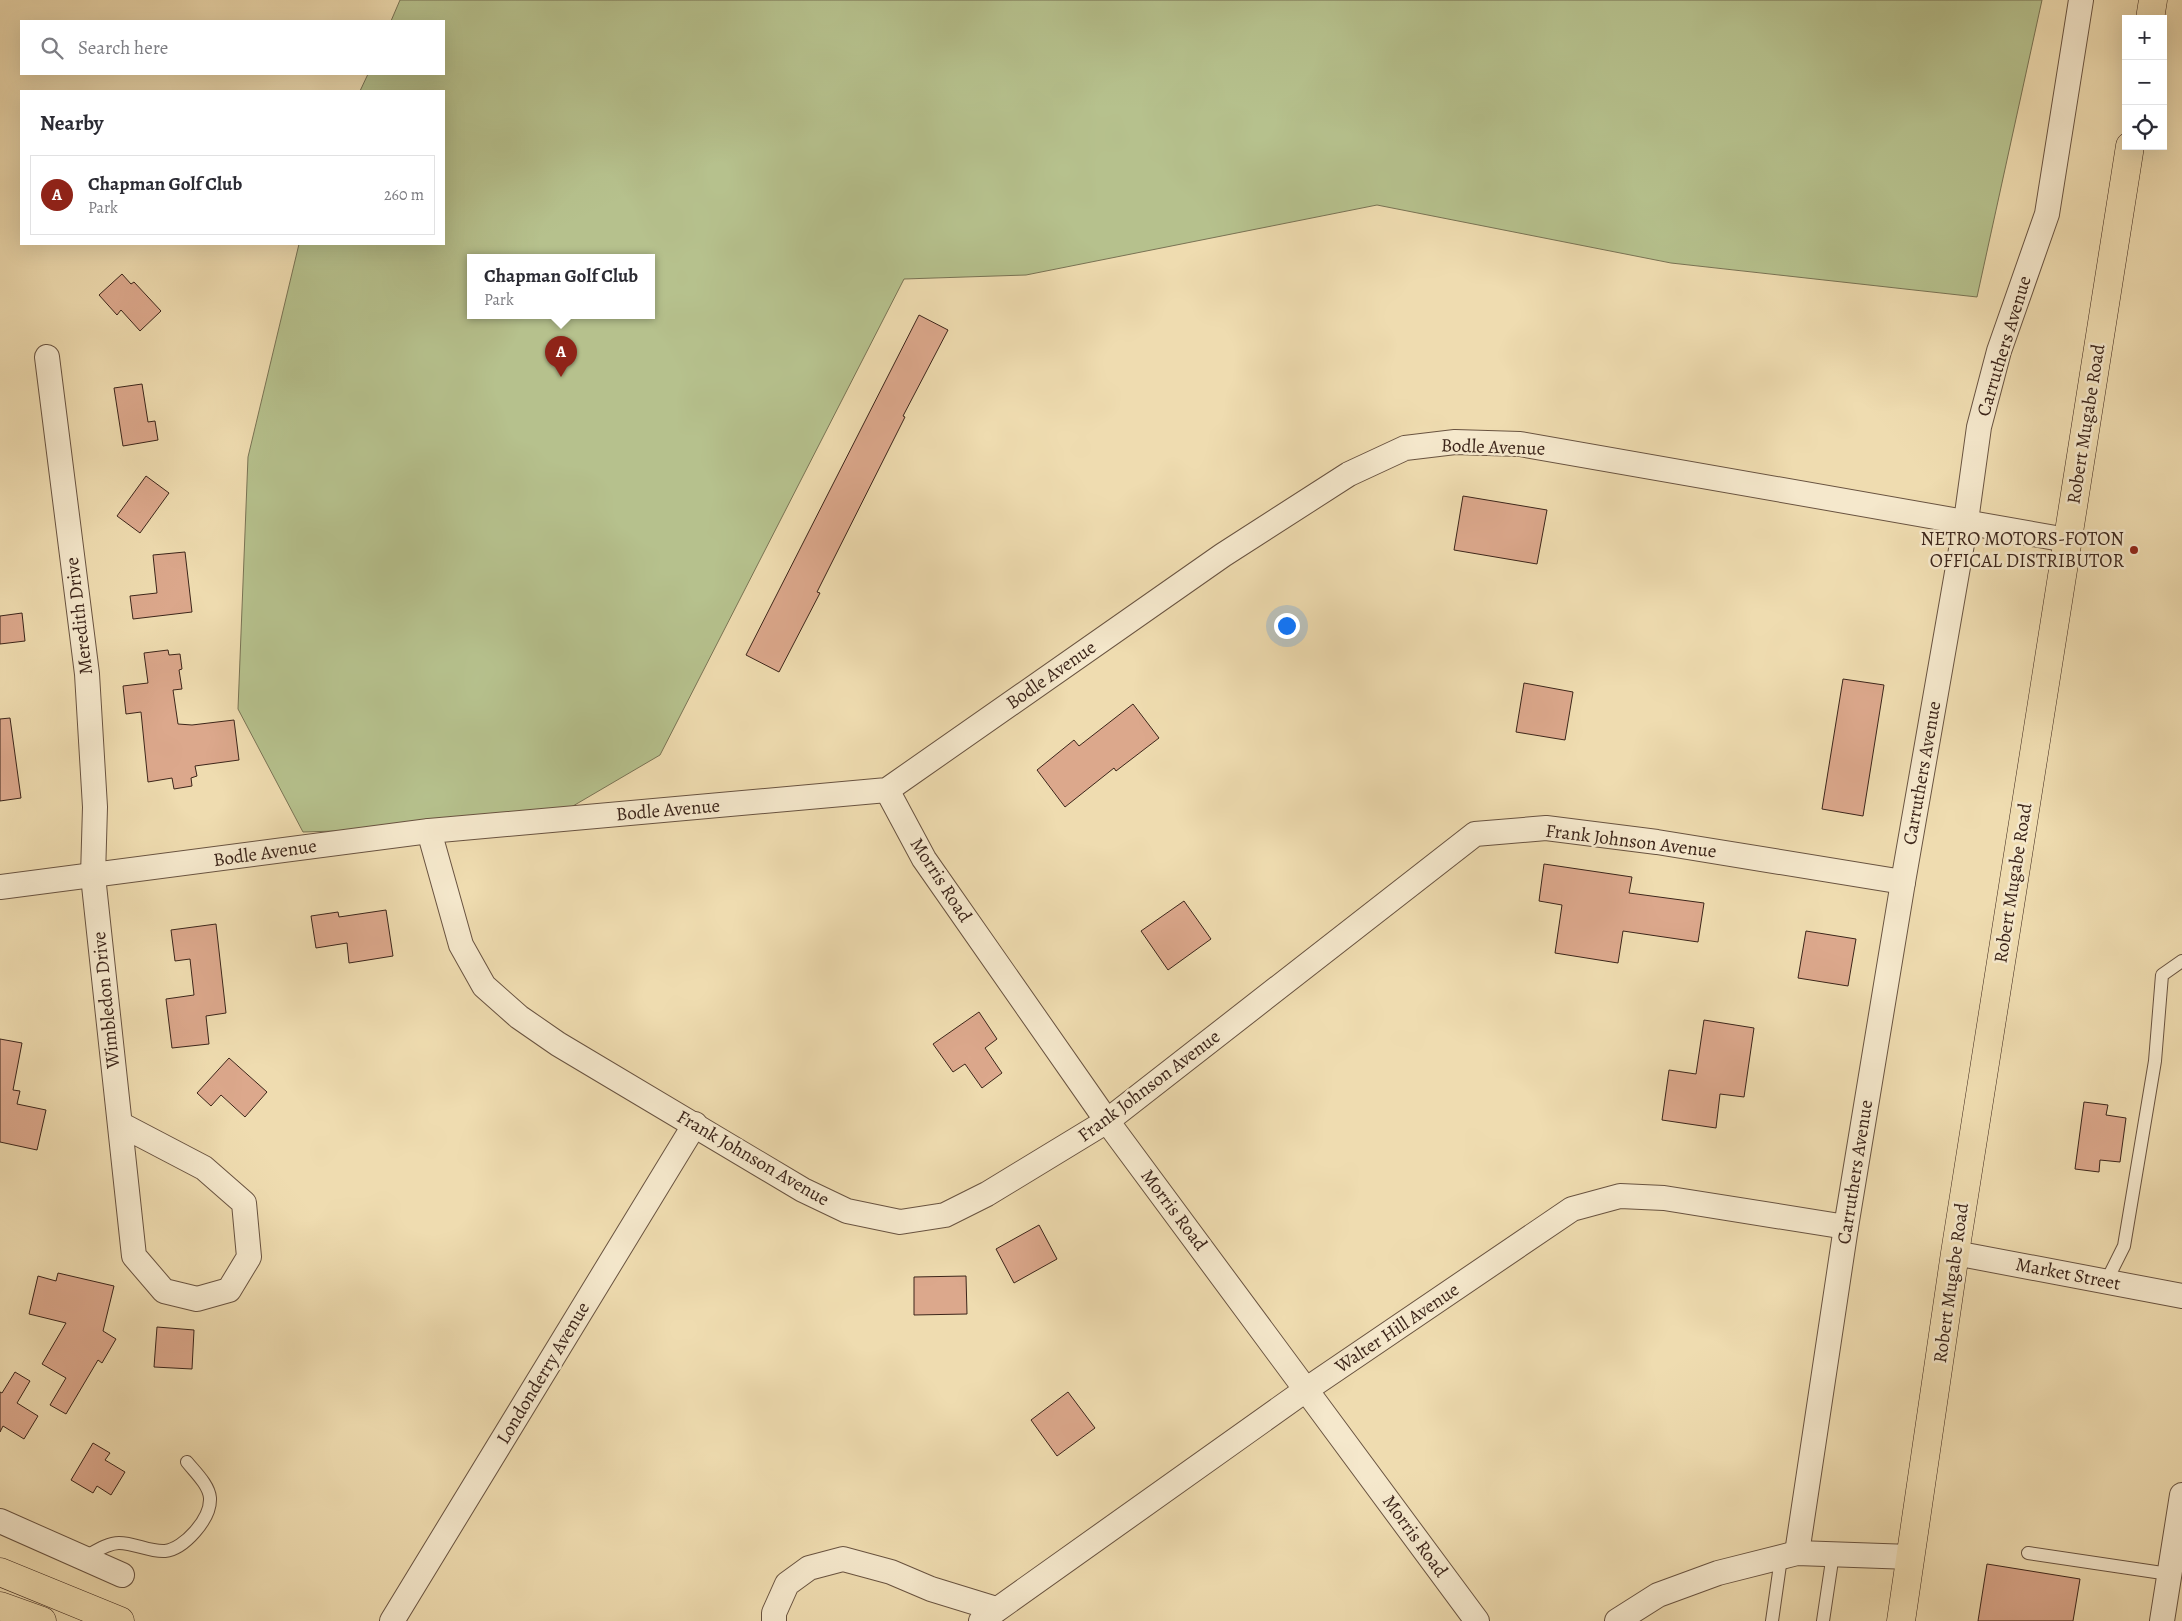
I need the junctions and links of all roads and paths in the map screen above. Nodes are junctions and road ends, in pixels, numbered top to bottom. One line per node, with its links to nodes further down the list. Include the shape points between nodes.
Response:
1 (2081, 0): 6 (street, Carruthers Avenue, via 2047,214 1999,351 1979,427)
2 (2153, 0): 3 (main road)
3 (2151, 15)
4 (2129, 150): 7 (main road, Robert Mugabe Road)
5 (47, 358): 10 (street, Meredith Drive, via 87,674 95,807)
6 (1966, 521): 7 (street, Bodle Avenue); 8 (street, Bodle Avenue, via 1520,444 1455,442 1405,448 1349,474 1223,555); 11 (street, Carruthers Avenue)
7 (2067, 540): 18 (main road, Robert Mugabe Road)
8 (886, 790): 9 (street, Bodle Avenue); 14 (street, Morris Road, via 924,859)
9 (429, 831): 10 (street, Bodle Avenue); 16 (street, Frank Johnson Avenue, via 461,945 484,986 519,1017 558,1044)
10 (92, 876): 12 (street, Bodle Avenue); 15 (street, Wimbledon Drive)
11 (1903, 882): 14 (street, Frank Johnson Avenue, via 1657,842 1546,828 1475,834); 17 (street, Carruthers Avenue)
12 (0, 887)
13 (2182, 961): 19 (lane, via 2162,975 2155,1061 2124,1246)
14 (1107, 1121): 16 (street, Frank Johnson Avenue, via 945,1216 900,1222 847,1211 804,1190); 21 (street, Morris Road)
15 (120, 1124): 15 (street, Wimbledon Drive, via 204,1168 244,1203 250,1257 228,1290 198,1299 164,1292 134,1256)
16 (694, 1124): 37 (street, Londonderry Avenue)
17 (1846, 1227): 21 (street, Walter Hill Avenue, via 1664,1198 1620,1196 1572,1210); 27 (street, Carruthers Avenue)
18 (1955, 1253): 19 (street, Market Street); 28 (main road, Robert Mugabe Road)
19 (2106, 1282): 20 (street, Market Street)
20 (2182, 1296)
21 (1307, 1389): 34 (street, Walter Hill Avenue); 39 (street, Morris Road)
22 (187, 1462): 29 (lane, via 210,1498 198,1527 186,1541 164,1551 118,1543)
23 (2182, 1495): 31 (street)
24 (0, 1522): 29 (street)
25 (2028, 1553): 31 (lane)
26 (1833, 1554): 27 (street); 28 (street); 42 (lane)
27 (1789, 1556): 40 (street, via 1718,1573 1658,1595); 41 (lane)
28 (1911, 1557): 43 (main road, Robert Mugabe Road)
29 (83, 1558): 32 (street)
30 (0, 1572): 36 (main road)
31 (2170, 1574): 44 (street)
32 (122, 1575)
33 (0, 1606): 35 (main road)
34 (988, 1615): 38 (street, Walter Hill Avenue, via 891,1572 843,1559 809,1568 787,1584 774,1613)
35 (42, 1621)
36 (120, 1621)
37 (392, 1621)
38 (774, 1621)
39 (1477, 1621)
40 (1617, 1621)
41 (1772, 1621)
42 (1823, 1621)
43 (1902, 1621)
44 (2162, 1621)

